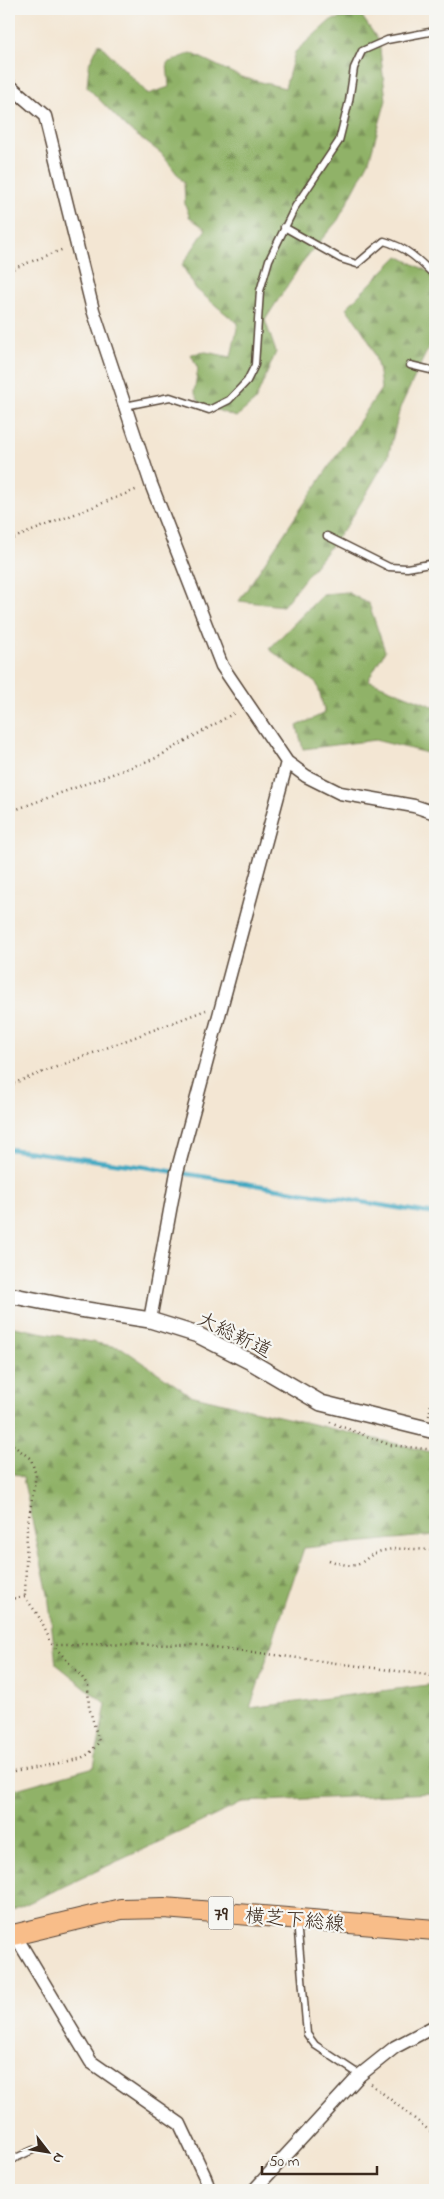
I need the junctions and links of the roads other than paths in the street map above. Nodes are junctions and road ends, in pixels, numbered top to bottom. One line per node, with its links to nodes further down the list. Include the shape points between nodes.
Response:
1 (435, 30): 3 (lane, via 387,40 362,51 354,68 339,141)
2 (9, 86): 7 (street, via 45,116 93,310)
3 (284, 227): 4 (lane, via 341,259 357,264 384,241 396,244 414,255); 7 (lane, via 260,290 255,365 247,380 229,400 209,410 170,397)
4 (435, 276)
5 (410, 365): 6 (lane)
6 (435, 371)
7 (125, 406): 10 (street, via 151,484 222,666)
8 (328, 536): 9 (lane, via 389,566 407,568)
9 (435, 563)
10 (287, 762): 11 (street, via 340,793 414,806); 13 (street, via 177,1172)
11 (435, 813)
12 (9, 1295): 13 (street, 大総新道)
13 (150, 1320): 14 (street, 大総新道, via 198,1335 321,1403)
14 (431, 1430)
15 (297, 1919): 16 (main road, 横芝下総線 / 79); 17 (main road, 横芝下総線 / 79, via 164,1908 121,1909); 19 (lane, via 307,2034 315,2045)
16 (435, 1930)
17 (12, 1935): 22 (street, via 91,2062 180,2124)
18 (435, 2026): 19 (street, via 395,2047)
19 (360, 2075): 23 (street)
20 (33, 2150): 21 (lane)
21 (9, 2161)
22 (208, 2190)
23 (254, 2190)

